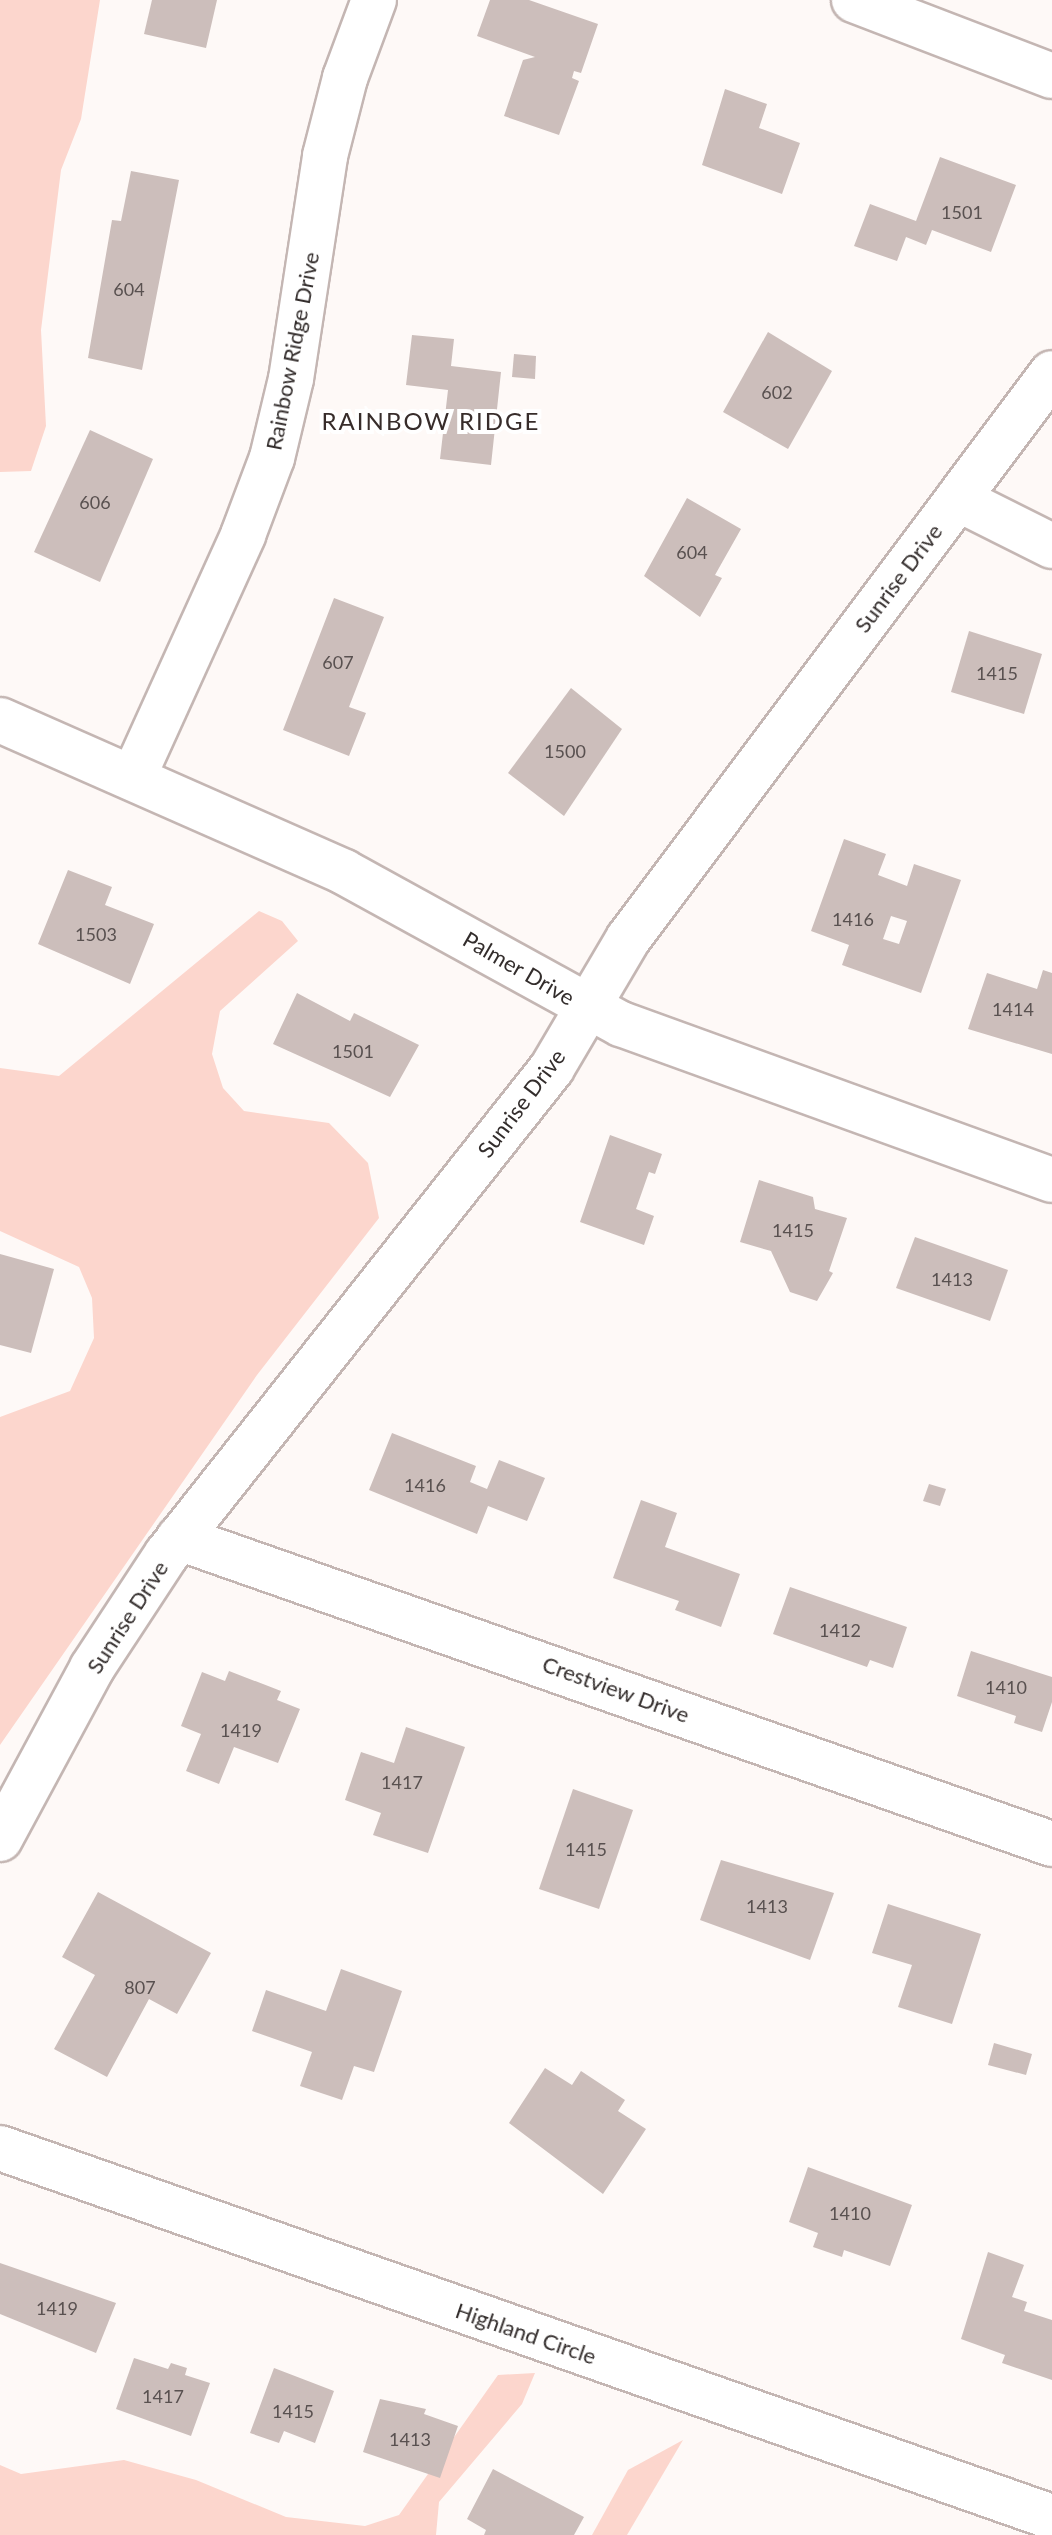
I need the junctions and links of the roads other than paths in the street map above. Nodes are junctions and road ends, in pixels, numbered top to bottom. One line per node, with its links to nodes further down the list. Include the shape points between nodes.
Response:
1 (374, 0): 8 (street, Rainbow Ridge Drive, via 345,78 325,156 291,379 272,458 243,535)
2 (854, 0): 3 (street)
3 (1052, 76)
4 (1052, 373): 5 (street, Sunrise Drive)
5 (958, 499): 6 (street); 9 (street, Sunrise Drive, via 628,939)
6 (1052, 546)
7 (0, 720): 8 (street, Palmer Drive)
8 (133, 778): 9 (street, Palmer Drive, via 344,872)
9 (587, 1007): 10 (street, Palmer Drive, via 699,1056); 11 (street, Sunrise Drive, via 544,1078)
10 (1052, 1180)
11 (179, 1538): 12 (street, Sunrise Drive, via 92,1668); 13 (street, Crestview Drive)
12 (0, 1839)
13 (1052, 1844)
14 (0, 2148): 15 (street, Highland Circle)
15 (1052, 2517)

